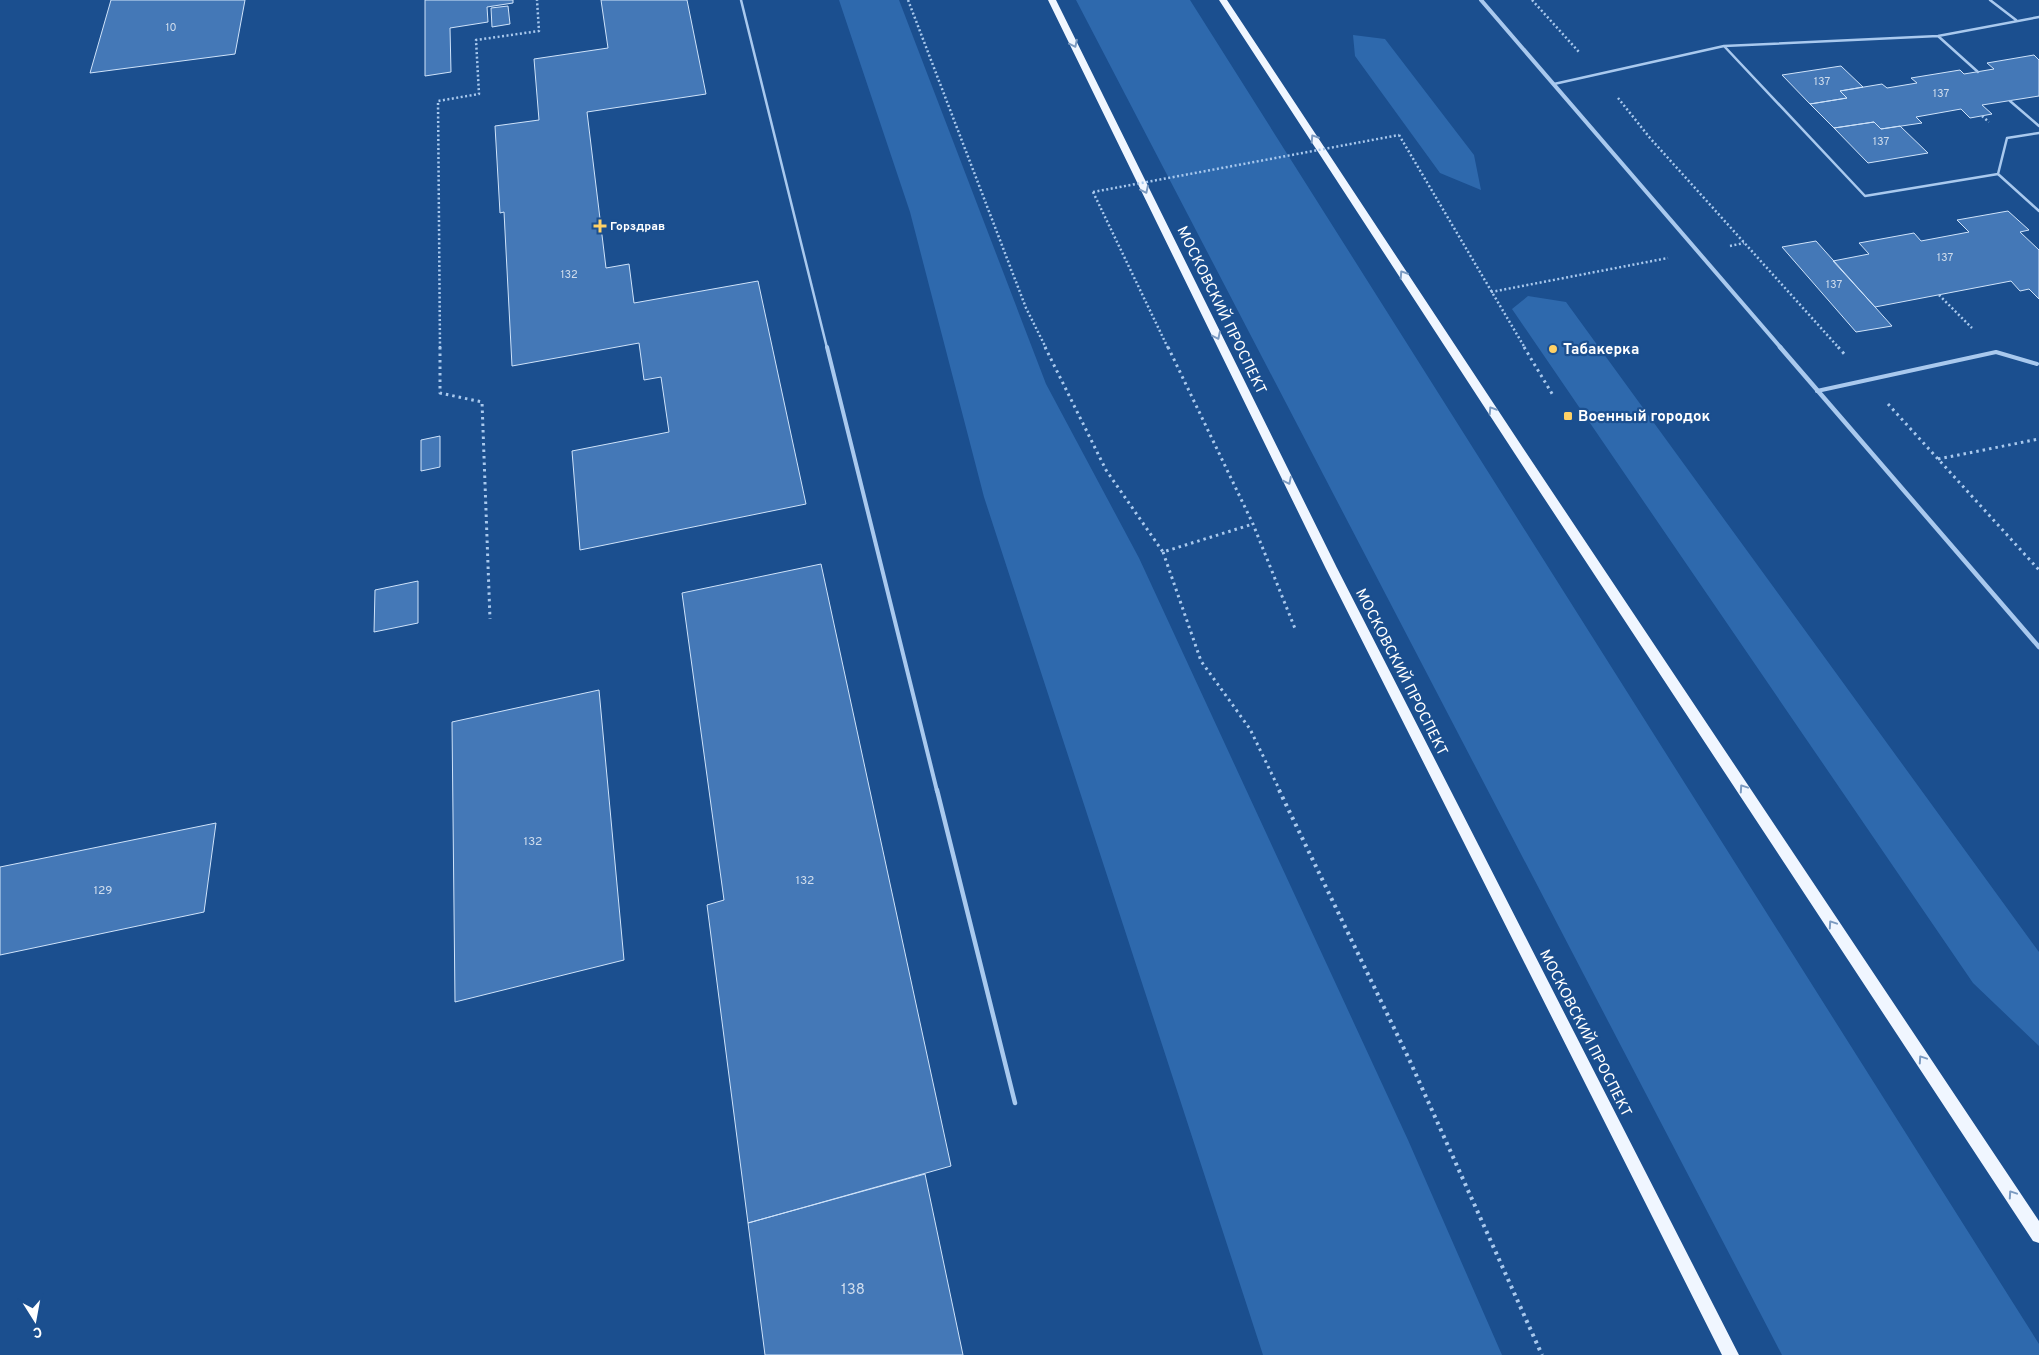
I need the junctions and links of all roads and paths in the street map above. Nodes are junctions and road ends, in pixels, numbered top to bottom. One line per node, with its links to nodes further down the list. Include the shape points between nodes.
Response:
1 (536, 0): 36 (path, via 539,31 476,40 479,94 438,100 440,393 482,402)
2 (740, 0): 39 (lane)
3 (908, 0): 34 (path, via 1026,308 1106,470)
4 (1052, 0): 42 (main road, МОСКОВСКИЙ ПРОСПЕКТ, one-way to 42, via 1332,569)
5 (1224, 0): 40 (main road, one-way to 5, via 1514,444)
6 (1481, 0): 15 (street)
7 (1532, 0): 14 (path)
8 (1990, 0): 10 (lane)
9 (2039, 17): 10 (lane)
10 (2016, 20): 11 (lane)
11 (1938, 36): 12 (lane); 13 (lane)
12 (1724, 46): 14 (lane); 19 (lane, via 1865,196)
13 (1978, 72)
14 (1599, 74): 15 (lane); 21 (path, via 1650,138)
15 (1554, 84): 22 (street)
16 (2010, 101): 17 (lane)
17 (2039, 126)
18 (2039, 133): 19 (lane, via 2007,138)
19 (1998, 174): 20 (lane)
20 (2039, 211)
21 (1745, 243): 22 (path); 27 (path)
22 (1697, 253): 23 (path); 28 (street)
23 (1491, 292): 29 (path); 33 (path, bridge, via 1399,135 1093,192)
24 (1939, 295): 25 (path)
25 (1996, 352): 26 (lane); 27 (lane)
26 (2037, 364)
27 (1868, 380): 28 (lane); 32 (path)
28 (1817, 391): 38 (street)
29 (1554, 397)
30 (2037, 439): 31 (path); 32 (path)
31 (2039, 443)
32 (1938, 459): 35 (path)
33 (1253, 524): 34 (path); 37 (path)
34 (1163, 552): 41 (path, via 1202,661 1250,729 1409,1059)
35 (2039, 570)
36 (490, 619)
37 (1296, 631)
38 (2039, 647)
39 (1016, 1103)
40 (2039, 1235)
41 (1542, 1355)
42 (1731, 1355)

